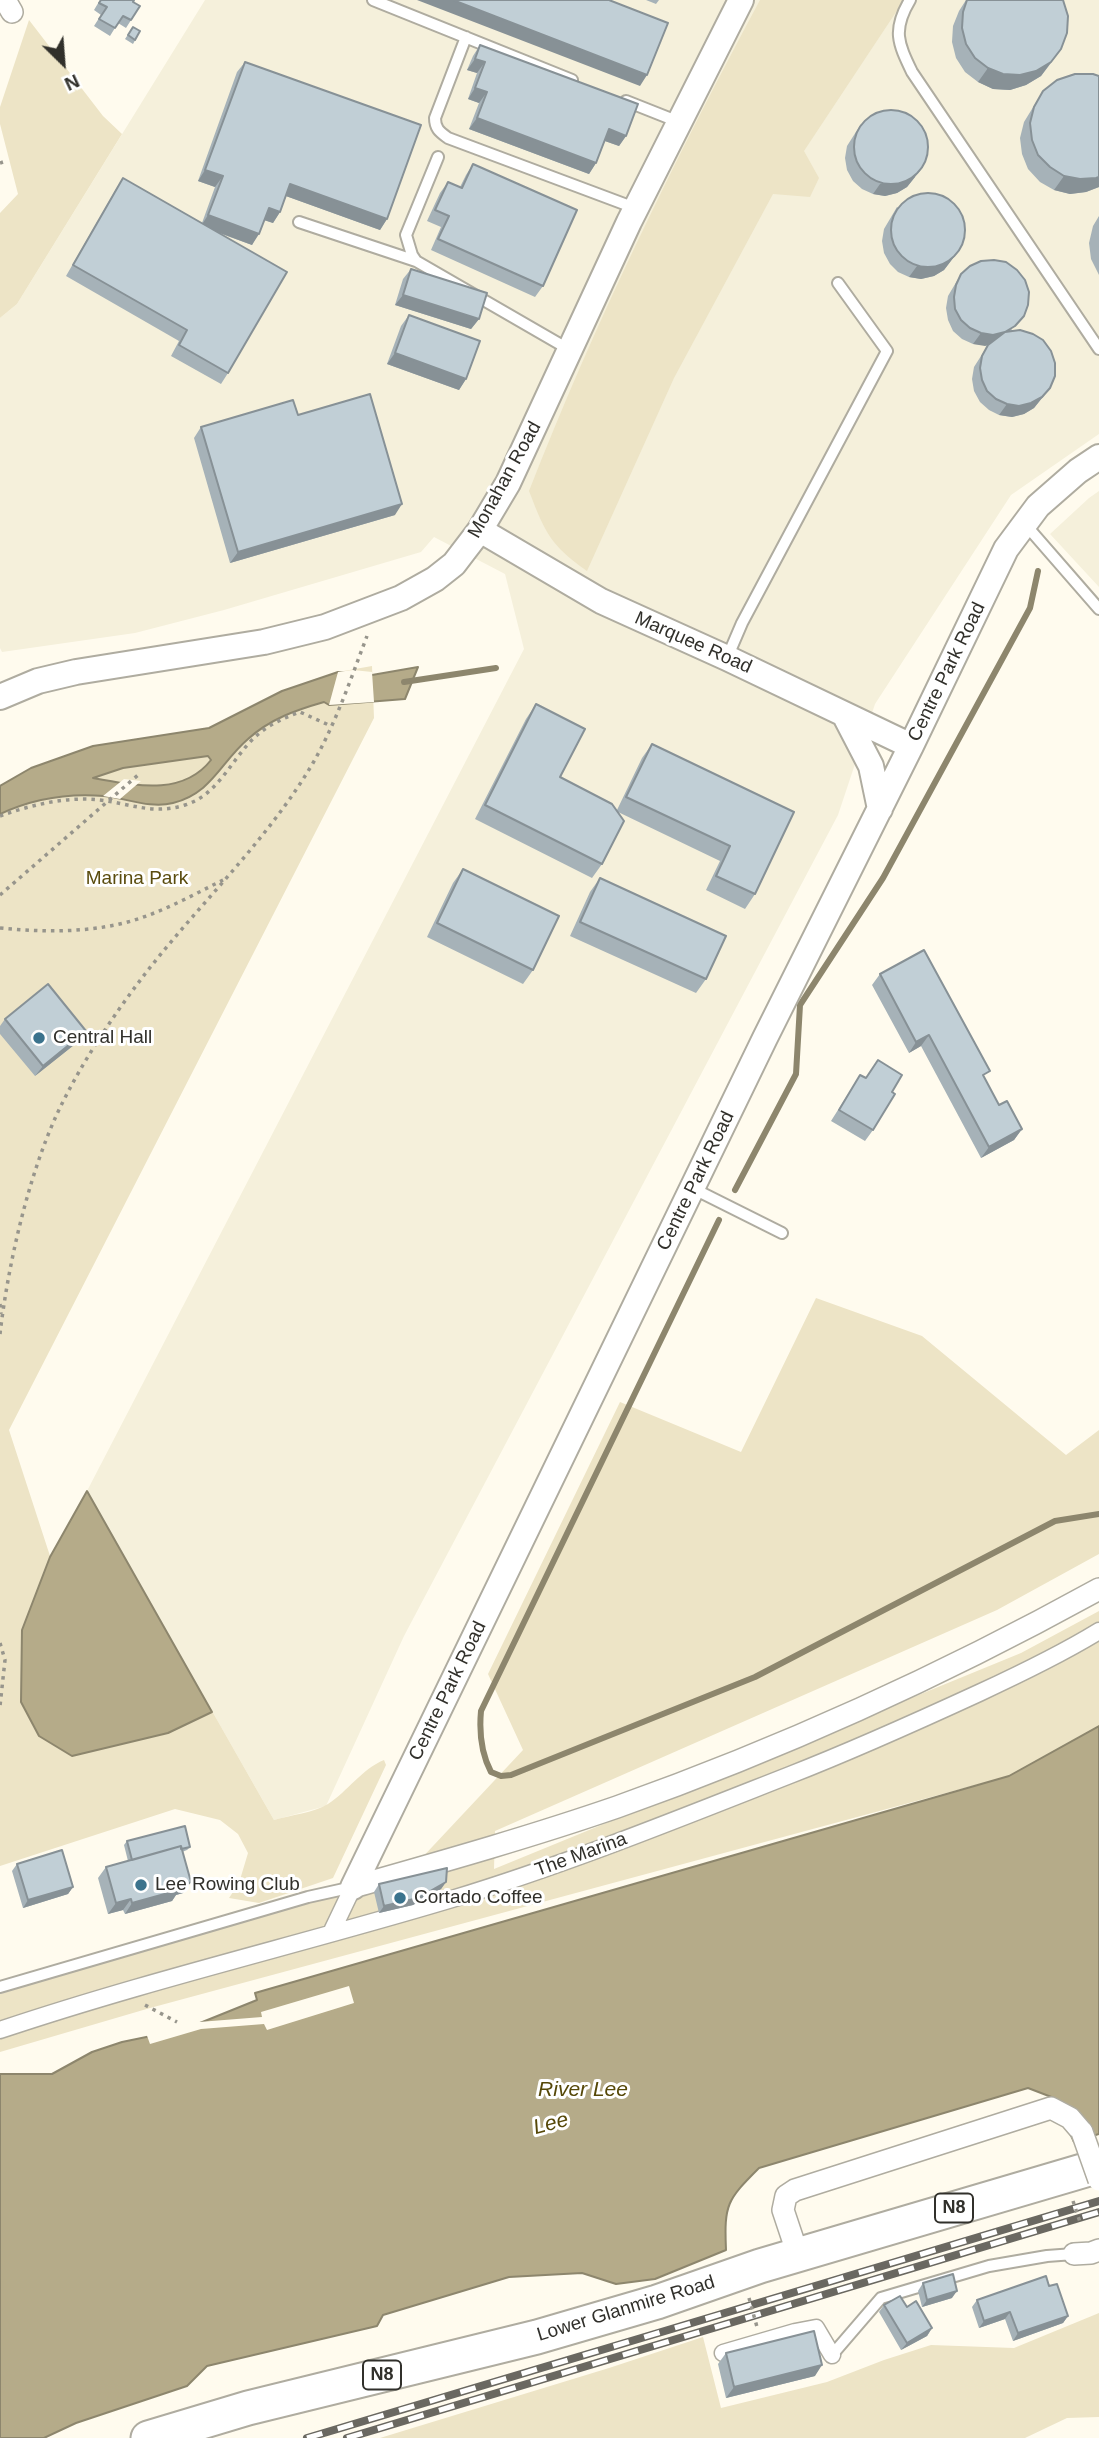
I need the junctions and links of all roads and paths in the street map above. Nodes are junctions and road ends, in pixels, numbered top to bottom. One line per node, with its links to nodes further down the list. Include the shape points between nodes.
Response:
1 (373, 0): 4 (lane)
2 (741, 0): 7 (street, Monahan Road)
3 (910, 0): 13 (lane, via 901,14 898,44 912,72)
4 (466, 37): 5 (lane); 9 (lane, via 435,118 439,132)
5 (579, 82)
6 (616, 97): 7 (lane)
7 (679, 122): 9 (street, Monahan Road)
8 (438, 157): 11 (lane, via 406,235)
9 (636, 209): 14 (street, Monahan Road)
10 (299, 222): 11 (lane)
11 (416, 261): 14 (lane)
12 (838, 283): 20 (lane, via 887,351 741,623)
13 (1099, 349)
14 (570, 350): 17 (street, Monahan Road, via 521,458)
15 (1099, 457): 16 (street, Centre Park Road, via 1056,488)
16 (1025, 524): 18 (lane); 24 (street, Centre Park Road, via 1006,549)
17 (480, 530): 19 (street, Monahan Road, via 441,575); 20 (street, Marquee Road, via 601,601)
18 (1099, 609)
19 (374, 610): 21 (street, Monahan Road, via 264,642 57,676); 23 (path)
20 (727, 658): 22 (street, Marquee Road)
21 (0, 697)
22 (844, 713): 24 (street, Marquee Road); 27 (street, via 871,766)
23 (331, 726): 26 (path, via 300,712 271,725 255,737 224,776 188,804 148,810); 29 (path, via 314,762 271,825)
24 (911, 746): 27 (street, Centre Park Road)
25 (138, 775): 26 (path)
26 (107, 801): 28 (path, via 58,801); 30 (path)
27 (880, 809): 32 (street, Centre Park Road)
28 (0, 816)
29 (225, 879): 31 (path, via 123,923 51,932); 35 (path, via 145,974 91,1053 57,1114 20,1229)
30 (0, 895)
31 (0, 928)
32 (692, 1188): 33 (lane); 41 (street, Centre Park Road)
33 (782, 1233)
34 (0, 1304): 35 (path)
35 (2, 1320): 36 (path)
36 (0, 1334)
37 (1099, 1589): 41 (street, The Marina, via 940,1671 736,1762 615,1807)
38 (1099, 1631): 42 (street, The Marina, via 918,1722 690,1814 545,1868)
39 (0, 1643): 40 (path, via 5,1660)
40 (0, 1706)
41 (353, 1887): 42 (street, Centre Park Road); 43 (lane)
42 (331, 1933): 44 (street, The Marina)
43 (0, 1987)
44 (118, 1993): 45 (path); 46 (street, The Marina)
45 (177, 2022)
46 (0, 2030)
47 (1099, 2166): 53 (highway, Lower Glanmire Road / N8)
48 (1099, 2180): 53 (street, bridge, via 1082,2132 1070,2118 1051,2108 795,2190 786,2196 783,2210)
49 (1073, 2201): 50 (path, bridge)
50 (1081, 2225)
51 (1099, 2250): 52 (street)
52 (1074, 2254): 57 (lane, via 989,2266 881,2298)
53 (798, 2255): 58 (highway, Lower Glanmire Road / N8, via 537,2337 248,2408)
54 (749, 2298): 55 (path, bridge)
55 (757, 2327)
56 (723, 2353): 57 (street, via 816,2328)
57 (832, 2355)
58 (148, 2438)

